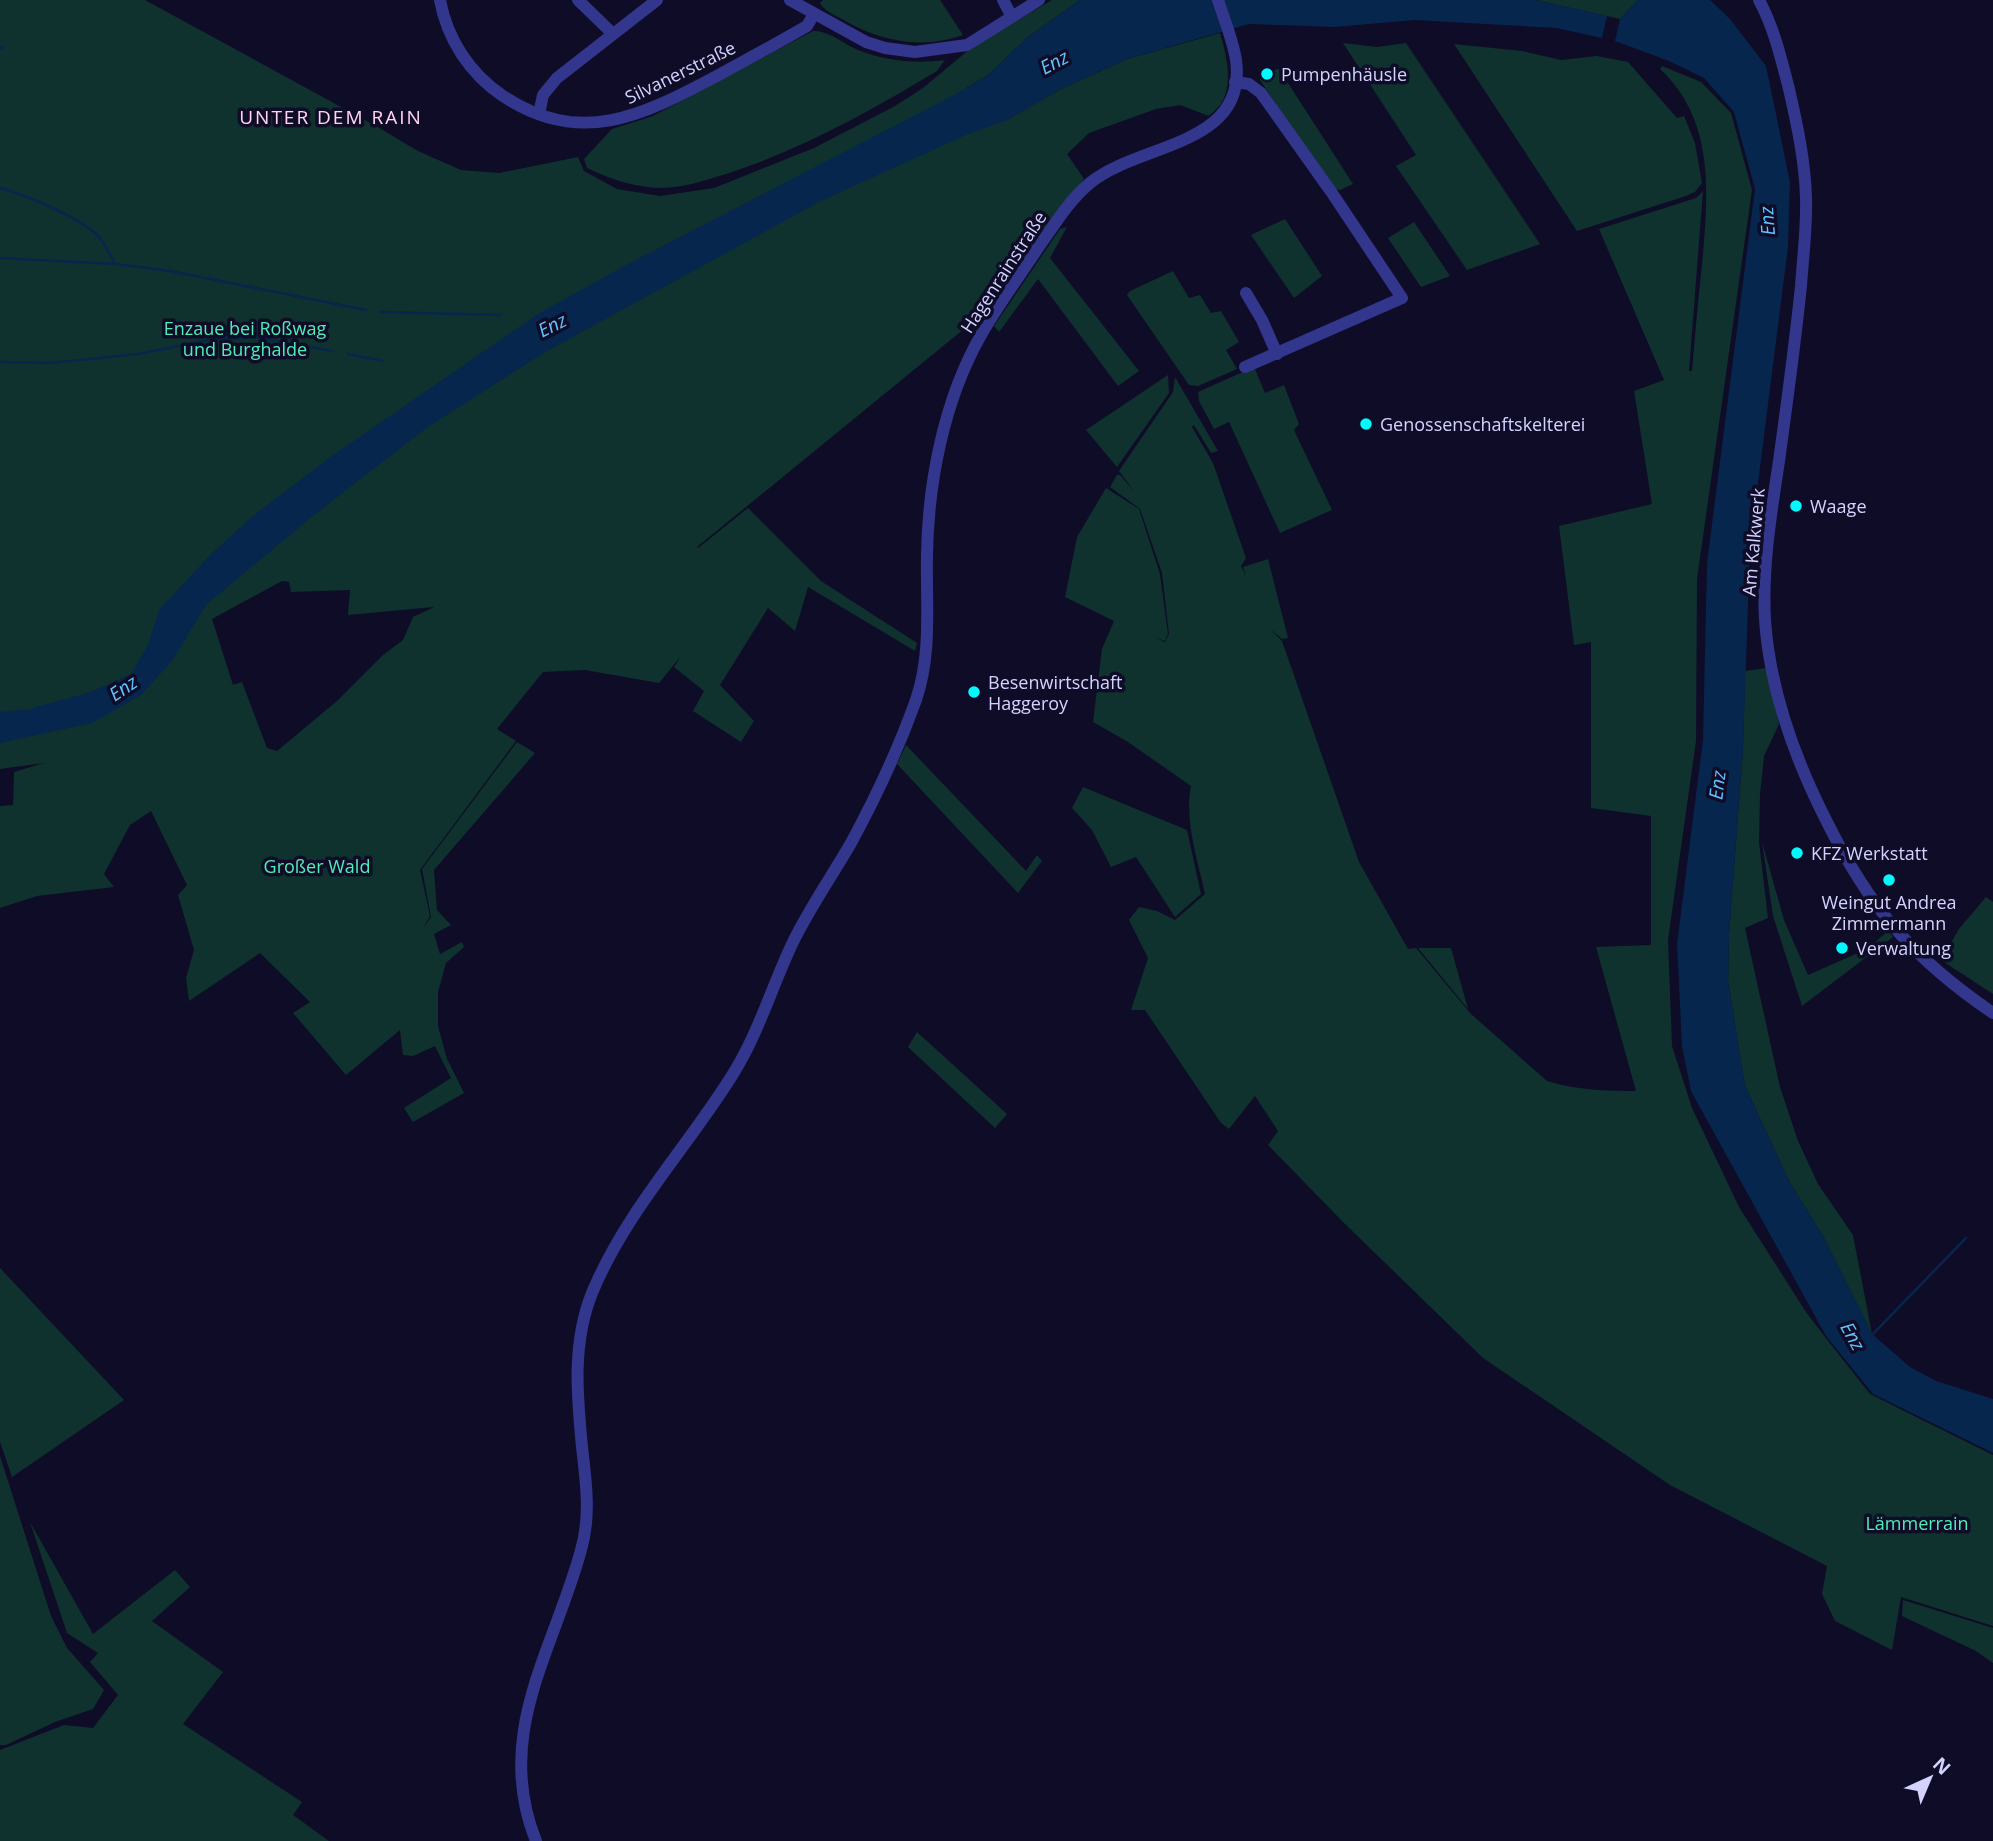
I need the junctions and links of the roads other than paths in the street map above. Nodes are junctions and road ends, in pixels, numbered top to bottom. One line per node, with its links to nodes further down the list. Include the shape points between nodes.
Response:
1 (440, 0): 13 (street, Silvanerstraße, via 450,34 474,70 497,92)
2 (578, 0): 11 (street)
3 (657, 0): 11 (street)
4 (790, 0): 9 (street)
5 (1003, 0): 10 (street)
6 (1039, 0): 10 (street)
7 (1218, 0): 12 (street, via 1236,62)
8 (1759, 0): 17 (street, Am Kalkwerk, via 1779,51 1806,195 1804,254 1765,571 1772,675 1802,769 1845,857 1877,907 1923,959)
9 (814, 14): 10 (street, via 866,42 915,52 967,45); 13 (street, Silvanerstraße, via 807,26 639,114 591,123)
10 (1012, 17)
11 (613, 34): 13 (street, via 549,86)
12 (1236, 82): 15 (street, via 1261,93 1402,298); 18 (street, Hagenrainstraße, via 1227,106 1197,136 1119,165 1086,187 1066,208 974,347 937,459 928,537 925,663 896,750 864,819 794,939 746,1052 627,1226 587,1308 577,1368 586,1528 538,1674 522,1748 523,1803)
13 (539, 114)
14 (1246, 293): 15 (street)
15 (1277, 354): 16 (street)
16 (1245, 367)
17 (1993, 1013)
18 (536, 1841)

